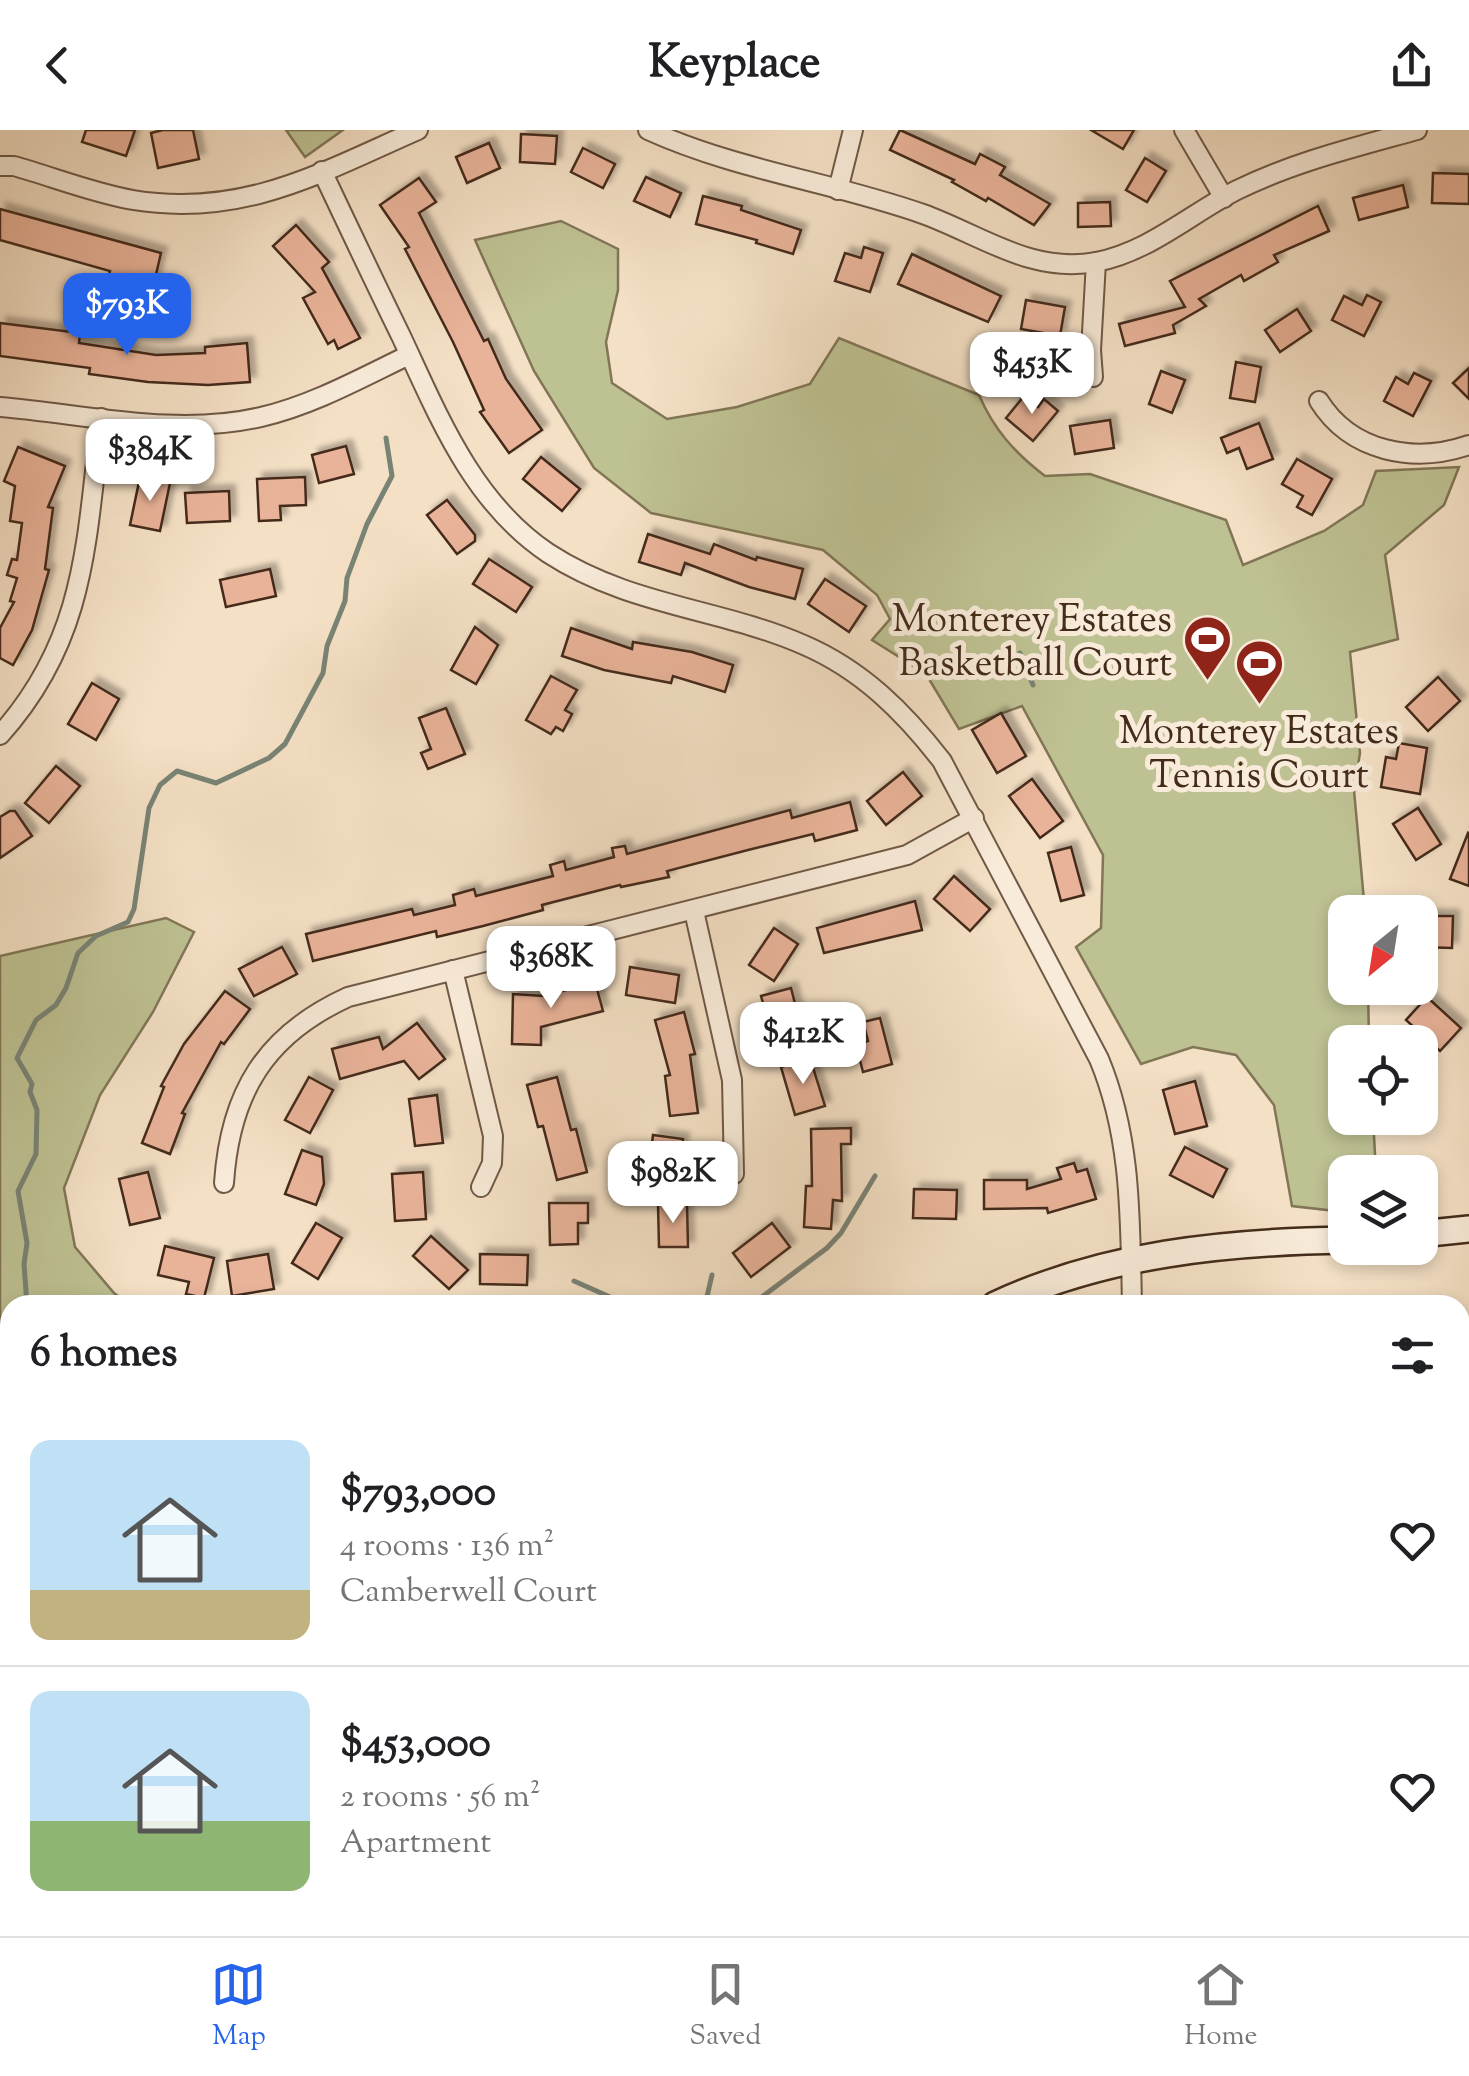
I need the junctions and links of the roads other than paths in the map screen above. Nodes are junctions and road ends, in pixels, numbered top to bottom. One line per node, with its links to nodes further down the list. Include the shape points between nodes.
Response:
1 (418, 130): 7 (street)
2 (648, 130): 8 (street, via 707,155)
3 (854, 130): 8 (street)
4 (1184, 130): 9 (street)
5 (1416, 130): 9 (street, via 1306,161)
6 (0, 166): 7 (street, via 131,200 179,204 272,193)
7 (322, 172): 11 (street)
8 (838, 190): 10 (street, via 924,214 1009,254 1044,263)
9 (1224, 198): 10 (street, via 1140,248)
10 (1096, 262): 12 (street)
11 (410, 355): 15 (street, via 308,403 261,417 181,425); 18 (street, via 465,466 534,542 592,579 784,637 846,667 915,726)
12 (1093, 377)
13 (1319, 402): 16 (street, via 1346,434 1387,450 1433,454)
14 (0, 407): 15 (street)
15 (101, 418): 17 (street, via 78,594 43,678)
16 (1469, 446)
17 (0, 735)
18 (974, 818): 19 (street, via 906,856); 27 (street, via 1112,1089 1128,1168)
19 (694, 910): 20 (street); 21 (street, via 732,1080)
20 (453, 970): 22 (street, via 348,997 287,1034 237,1108); 23 (street, via 493,1136 492,1163)
21 (734, 1174)
22 (224, 1182)
23 (481, 1186)
24 (1469, 1228): 25 (main road)
25 (1438, 1232)
26 (1328, 1240): 27 (main road, via 1235,1243)
27 (1131, 1259): 28 (main road); 29 (street)
28 (1018, 1295)
29 (1132, 1295)

